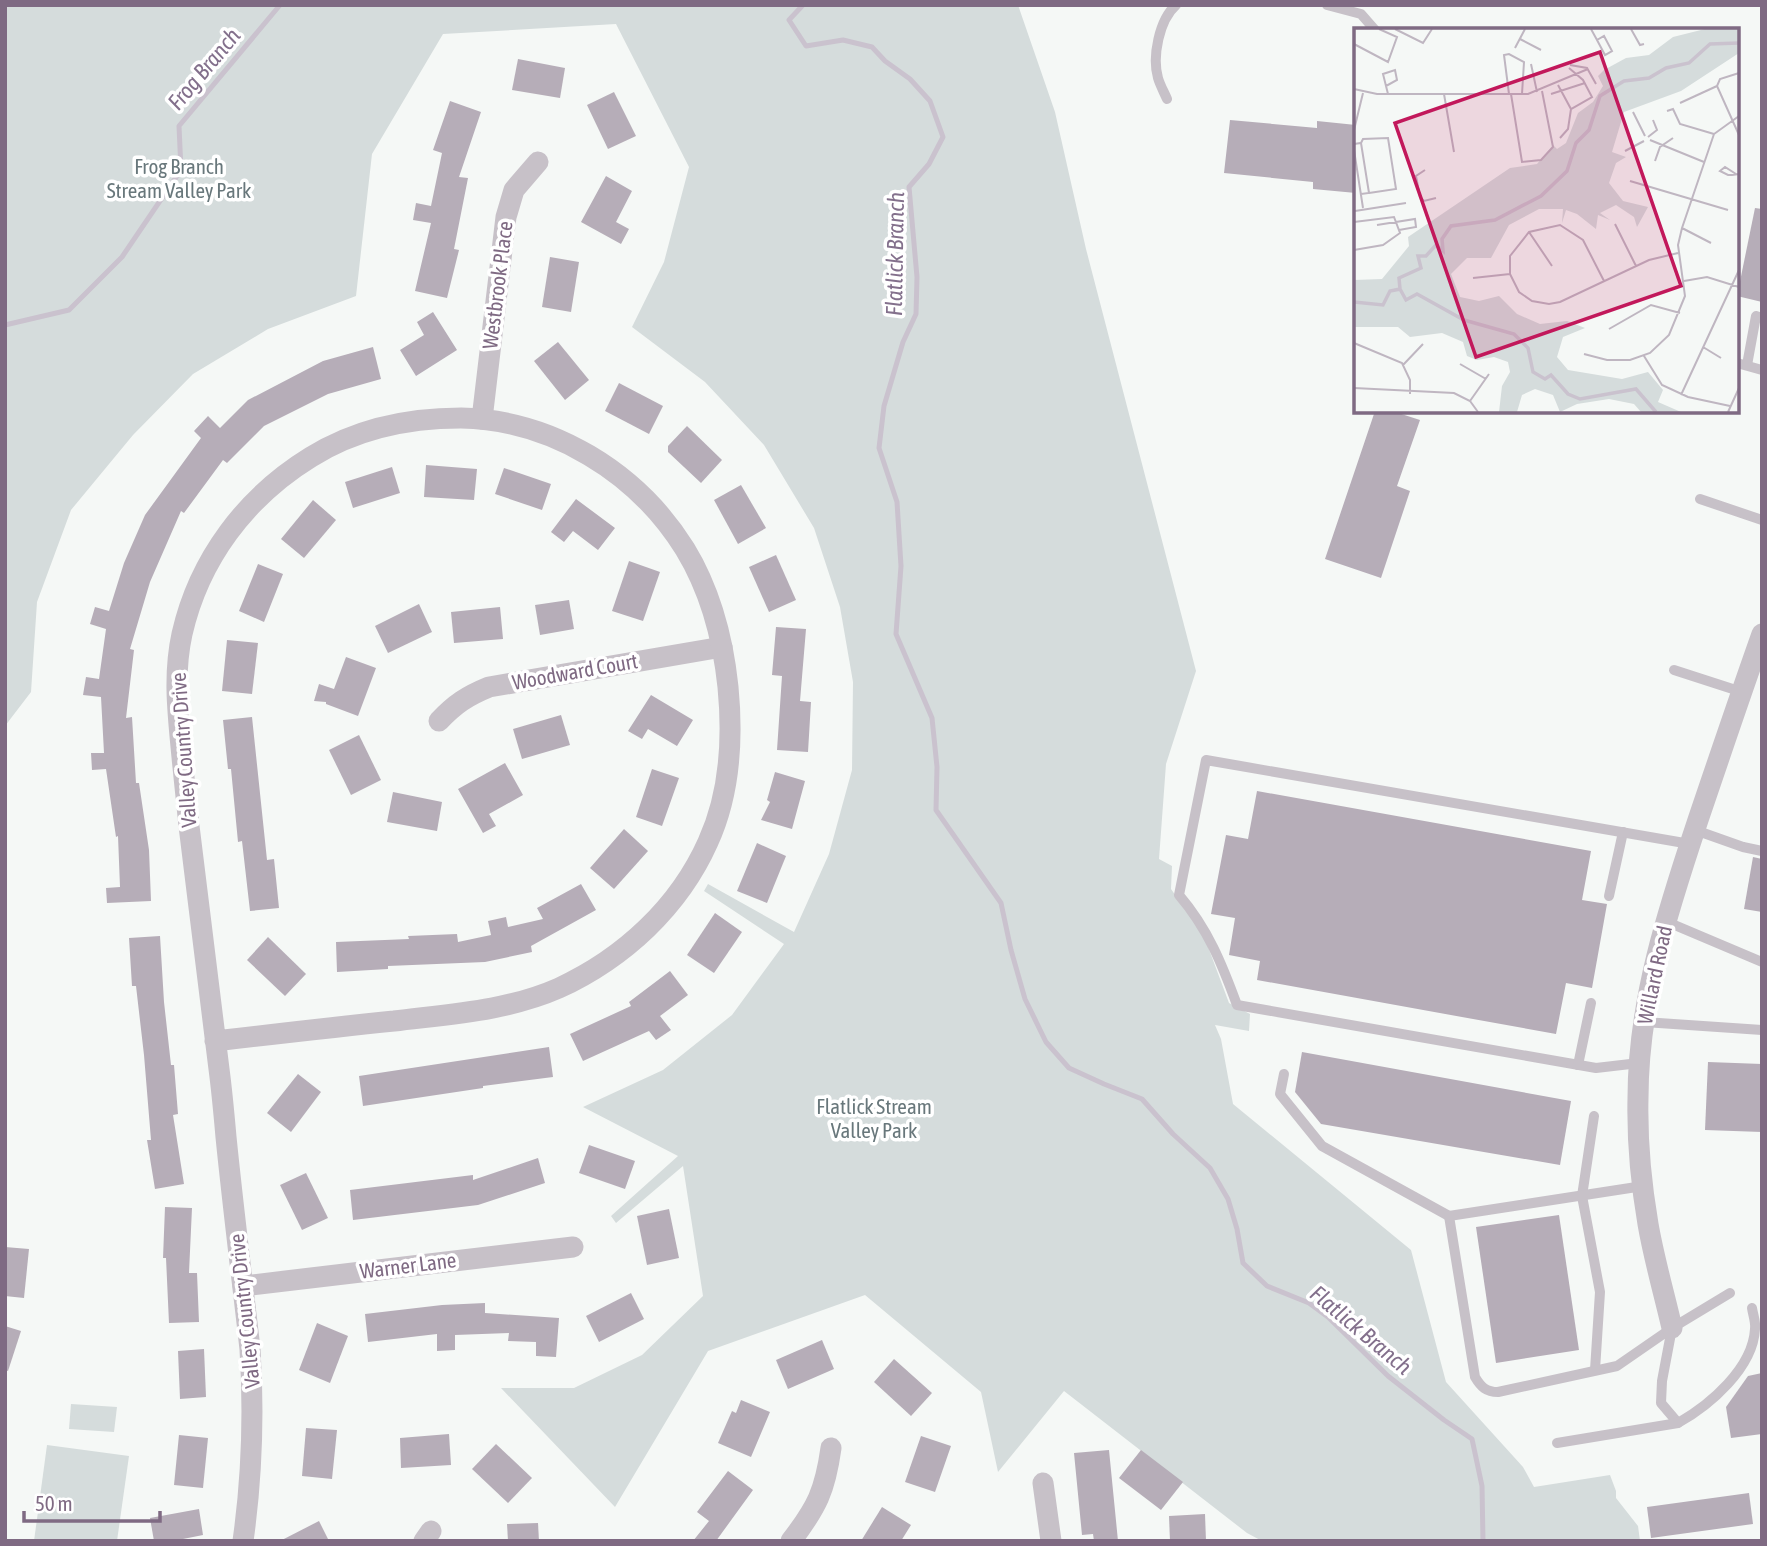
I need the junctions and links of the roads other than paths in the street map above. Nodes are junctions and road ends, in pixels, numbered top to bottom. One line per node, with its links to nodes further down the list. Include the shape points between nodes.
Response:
1 (1176, 5): 4 (lane, via 1168,12 1157,44 1157,76)
2 (1327, 5): 3 (lane, via 1361,14)
3 (1373, 28)
4 (1167, 99)
5 (538, 162): 9 (street, Westbrook Place, via 514,190 508,206)
6 (1762, 318): 7 (lane, via 1756,316)
7 (1742, 364): 8 (lane)
8 (1762, 370)
9 (482, 419): 13 (street, Valley Country Drive, via 533,430 569,444 605,464 640,493 686,550 713,611); 26 (street, Valley Country Drive, via 416,420 379,427 325,448 292,468 247,508 212,556 194,593 178,653 176,696)
10 (1700, 499): 11 (lane)
11 (1762, 520)
12 (1762, 634): 15 (street, Willard Road)
13 (722, 647): 16 (street, Woodward Court, via 489,687 455,704); 26 (street, Valley Country Drive, via 730,708 722,803 691,874 649,929 624,949 562,986 504,1006)
14 (1674, 670): 15 (lane)
15 (1742, 692): 18 (street, Willard Road)
16 (439, 721)
17 (1623, 832): 18 (lane); 20 (lane); 28 (lane, via 1206,760 1180,895 1214,946 1237,1005)
18 (1692, 837): 19 (lane); 21 (street, Willard Road)
19 (1762, 851)
20 (1609, 896)
21 (1665, 921): 22 (lane); 24 (street, Willard Road)
22 (1762, 962)
23 (1591, 1003): 28 (lane)
24 (1644, 1022): 25 (lane); 27 (street, Willard Road)
25 (1762, 1030)
26 (215, 1041): 35 (street, Valley Country Drive)
27 (1639, 1063): 28 (lane, via 1596,1068); 31 (street, Willard Road)
28 (1578, 1065)
29 (1284, 1074): 33 (lane, via 1280,1094 1322,1146)
30 (1594, 1116): 32 (lane)
31 (1643, 1186): 32 (lane); 38 (street, Willard Road)
32 (1582, 1195): 33 (lane); 39 (lane, via 1600,1292)
33 (1449, 1216): 39 (lane, via 1480,1386 1498,1392)
34 (573, 1247): 35 (street, Warner Lane)
35 (243, 1286): 44 (street, Valley Country Drive, via 253,1393)
36 (1730, 1293): 38 (lane)
37 (1752, 1308): 40 (lane, via 1756,1326 1744,1364 1707,1403)
38 (1672, 1328): 39 (lane, via 1617,1366); 40 (lane, via 1661,1403)
39 (1595, 1370)
40 (1678, 1423): 41 (lane)
41 (1557, 1443)
42 (831, 1448): 45 (street, via 821,1494)
43 (1043, 1483): 46 (street)
44 (243, 1541)
45 (791, 1541)
46 (1051, 1541)

